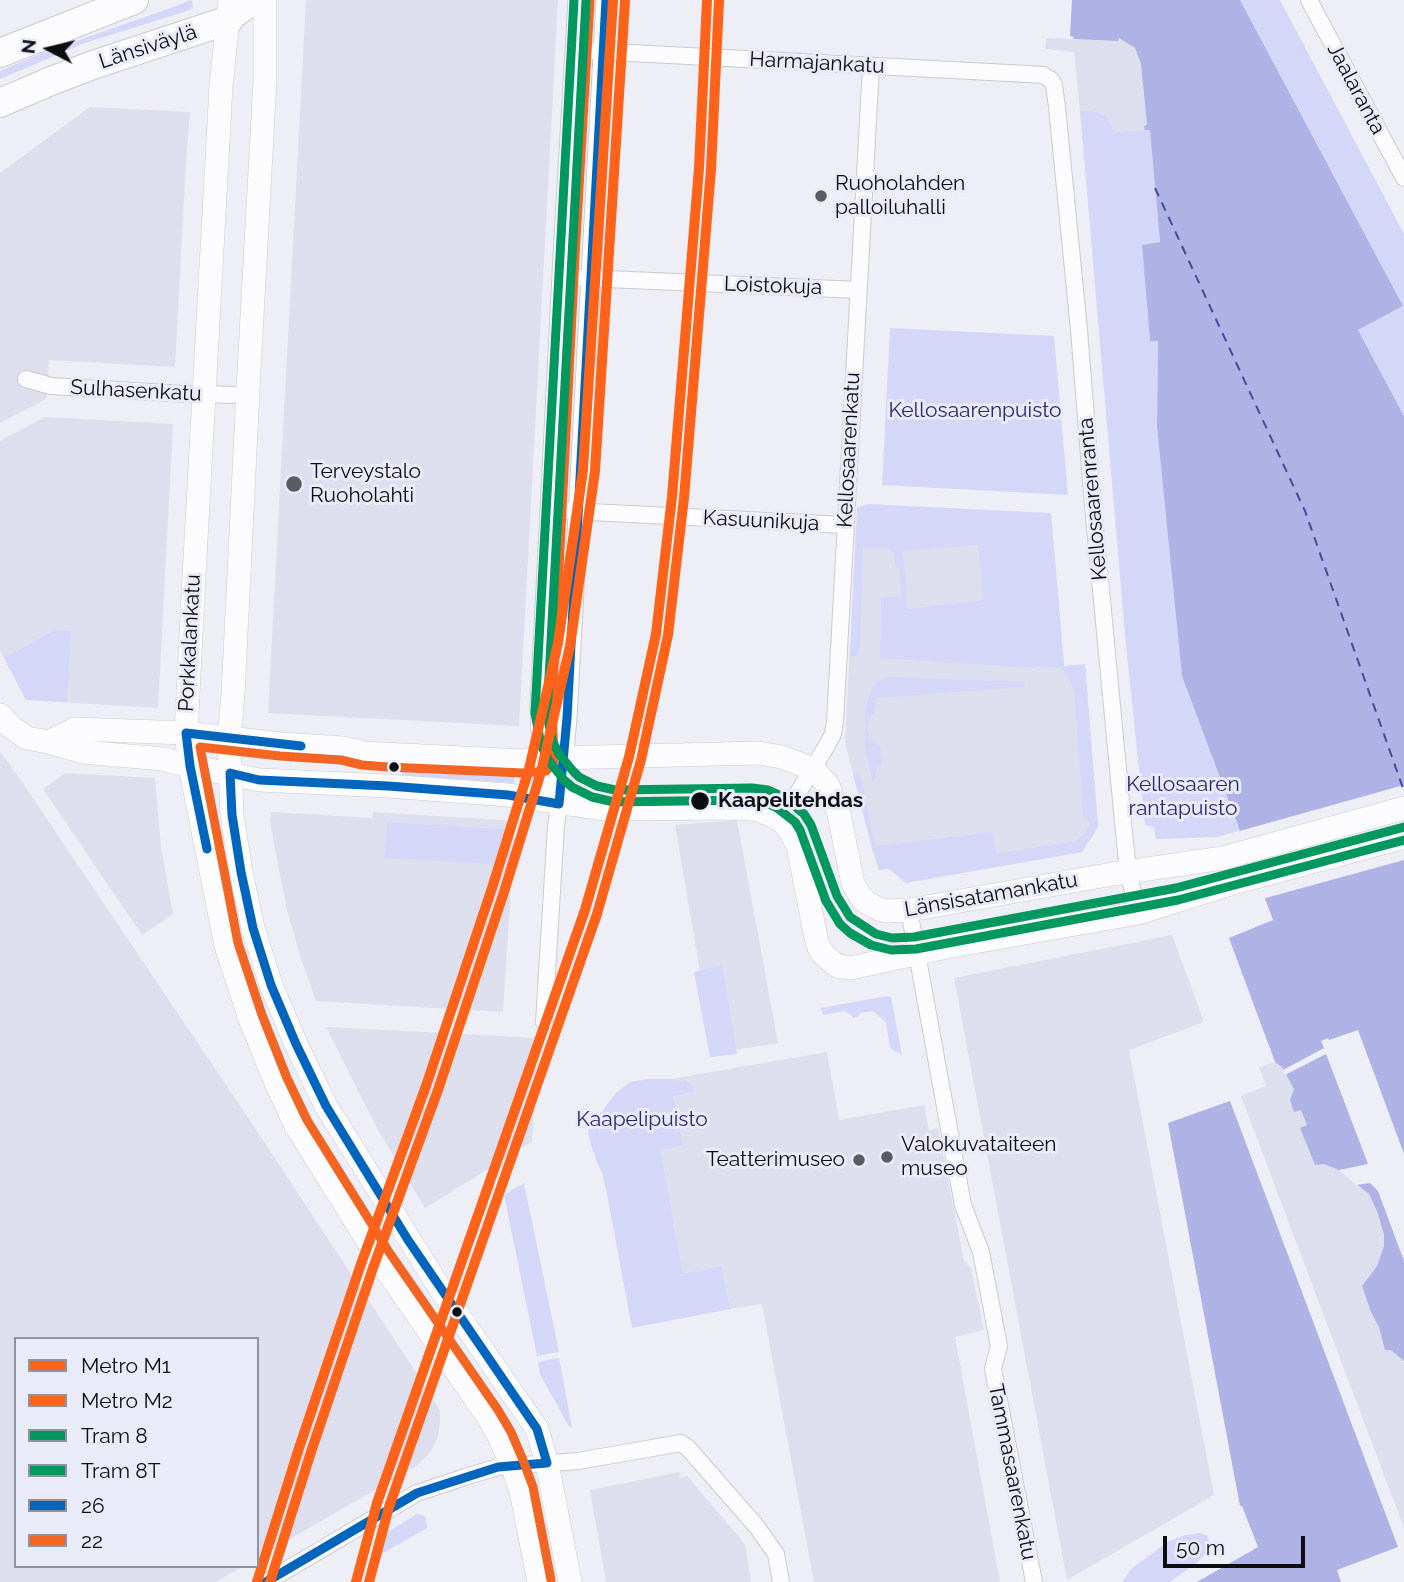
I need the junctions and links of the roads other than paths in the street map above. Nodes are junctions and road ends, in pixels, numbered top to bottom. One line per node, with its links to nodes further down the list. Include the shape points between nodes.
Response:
1 (134, 0): 10 (highway)
2 (252, 0): 7 (main road, Länsiväylä, via 245,8)
3 (265, 0): 20 (main road)
4 (578, 0): 8 (street)
5 (606, 0): 9 (street)
6 (1308, 0): 14 (street, Jaalaranta)
7 (229, 10): 13 (highway, Länsiväylä); 19 (main road, Porkkalankatu)
8 (575, 50): 9 (street, Harmajankatu); 15 (street)
9 (603, 52): 11 (street, Harmajankatu); 16 (street)
10 (0, 53)
11 (871, 66): 12 (street, Harmajankatu, via 1043,75); 17 (street, Kellosaarenkatu)
12 (1054, 85): 36 (street, Kellosaarenranta)
13 (0, 103)
14 (1404, 178)
15 (562, 277): 16 (street, Loistokuja); 21 (street)
16 (592, 278): 17 (street, Loistokuja); 22 (street)
17 (858, 290): 23 (street, Kellosaarenkatu)
18 (26, 379): 19 (street, Sulhasenkatu, via 51,386)
19 (205, 394): 20 (street, Sulhasenkatu); 25 (main road, Porkkalankatu)
20 (247, 395): 26 (main road)
21 (552, 502): 22 (street, Kasuunikuja); 28 (street, via 540,706)
22 (579, 512): 23 (street, Kasuunikuja); 28 (street)
23 (845, 525): 30 (street, Kellosaarenkatu, via 835,722)
24 (0, 715): 27 (main road, via 27,738)
25 (186, 733): 26 (main road); 27 (main road, via 75,729); 29 (main road, Porkkalankatu)
26 (229, 739): 28 (main road, via 389,755 523,761); 31 (main road)
27 (48, 742): 29 (main road, via 83,752 140,755)
28 (553, 758): 30 (main road, via 758,753); 33 (street)
29 (190, 766): 31 (main road); 42 (main road, Porkkalankatu, via 226,946 276,1083 296,1126 394,1282 488,1418)
30 (813, 769): 34 (street, Kellosaarenkatu); 37 (main road, Länsisatamankatu, via 832,795 850,874 861,897 880,910)
31 (230, 774): 33 (main road, via 260,780 508,795); 41 (main road, via 232,815 253,928 296,1044 326,1106 408,1240 537,1429)
32 (1404, 808): 36 (main road, Länsisatamankatu, via 1223,858)
33 (554, 810): 34 (main road, via 743,807); 40 (street)
34 (780, 820): 39 (main road, Länsisatamankatu, via 797,846 816,938 824,955 837,966 851,968)
35 (1404, 837): 38 (main road, Länsisatamankatu)
36 (1128, 871): 37 (main road, Länsisatamankatu); 38 (street, Kellosaarenranta)
37 (909, 910): 39 (street, Tammasaarenkatu)
38 (1138, 913): 39 (main road, Länsisatamankatu)
39 (917, 955): 47 (street, Tammasaarenkatu, via 963,1205 981,1252 999,1346 993,1370)
40 (544, 1022)
41 (547, 1463): 42 (street); 45 (main road); 46 (street, via 681,1443 757,1527 776,1554)
42 (512, 1465): 43 (street, via 417,1493); 44 (main road, Porkkalankatu)
43 (265, 1582)
44 (538, 1582)
45 (570, 1582)
46 (781, 1582)
47 (1034, 1582)

